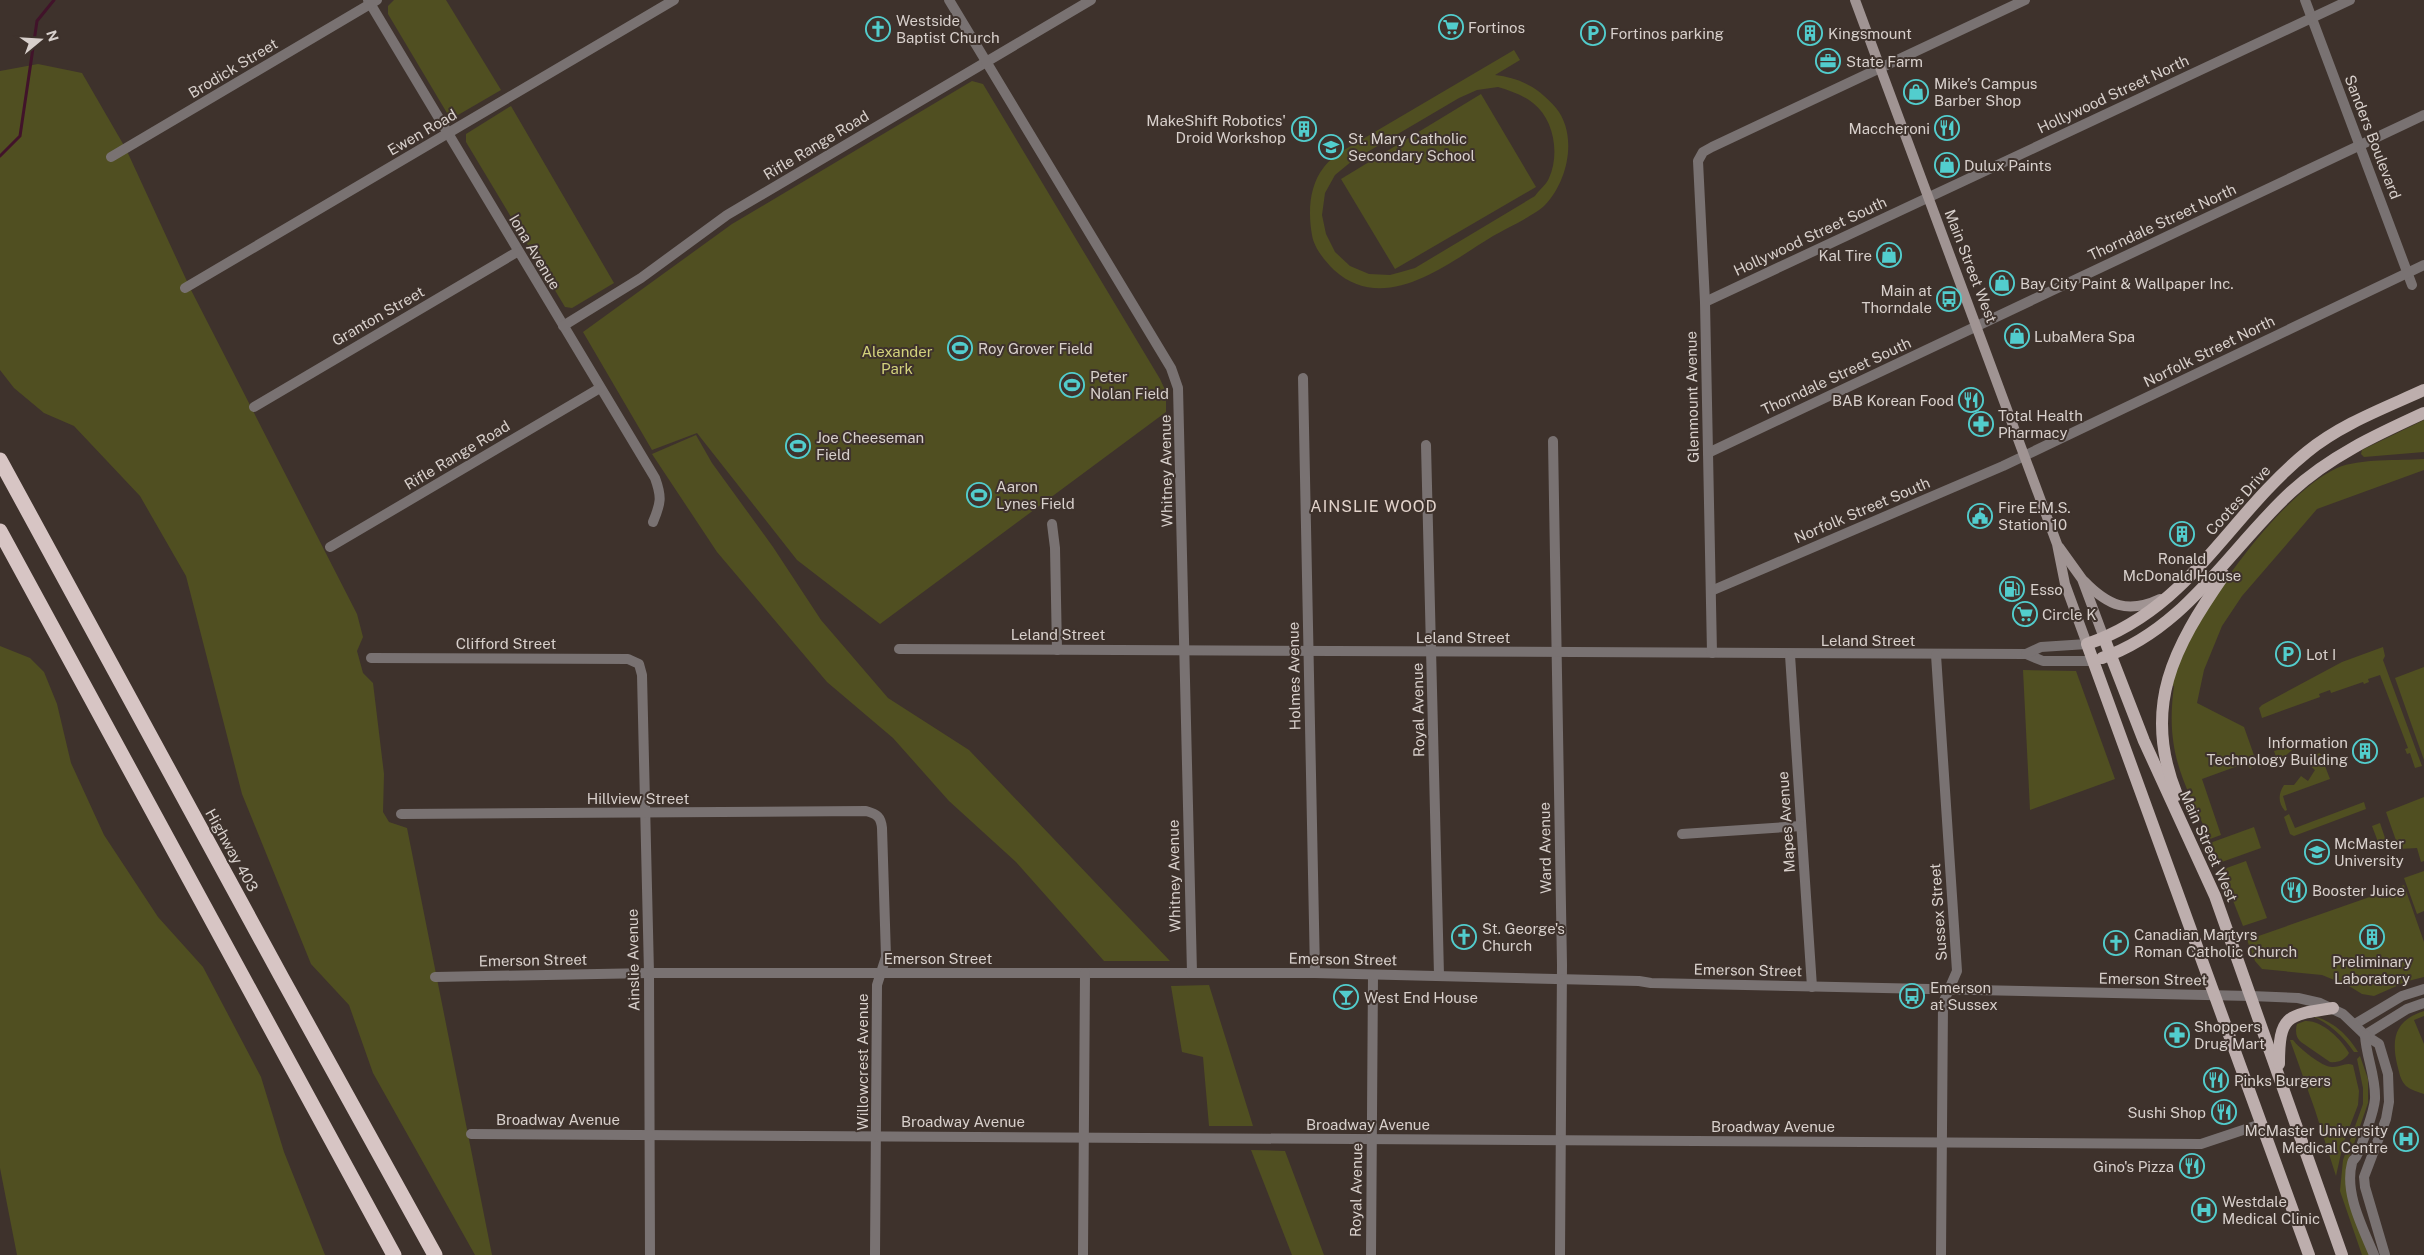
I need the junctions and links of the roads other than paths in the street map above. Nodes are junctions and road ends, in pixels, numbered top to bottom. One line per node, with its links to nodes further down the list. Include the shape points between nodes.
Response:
1 (674, 0): 13 (street, Ewen Road)
2 (949, 0): 10 (street, Whitney Avenue)
3 (1091, 0): 10 (street, Rifle Range Road)
4 (1855, 0): 11 (main road, Main Street West)
5 (2025, 0): 11 (street)
6 (2305, 0): 9 (street, Sanders Boulevard)
7 (2350, 0): 9 (street, Hollywood Street North)
8 (372, 1): 13 (street, Iona Avenue); 15 (street, Brodick Street)
9 (2312, 18): 14 (street, Sanders Boulevard); 16 (street, Hollywood Street North)
10 (986, 61): 23 (street, Rifle Range Road, via 727,215 641,278); 48 (street, Whitney Avenue, via 1171,368 1178,388)
11 (1880, 68): 16 (main road, Main Street West); 22 (street, Glenmount Avenue, via 1703,152 1698,160)
12 (2424, 115): 14 (street, Thorndale Street North)
13 (448, 134): 17 (street, Iona Avenue); 21 (street, Ewen Road)
14 (2360, 145): 19 (street, Sanders Boulevard); 24 (street, Thorndale Street North)
15 (111, 157)
16 (1928, 197): 22 (street, Hollywood Street South); 24 (main road, Main Street West)
17 (517, 252): 23 (street, Iona Avenue); 28 (street, Granton Street)
18 (2424, 265): 19 (street, Norfolk Street North)
19 (2407, 273): 20 (street, Sanders Boulevard); 33 (street, Norfolk Street North)
20 (2412, 284)
21 (185, 288)
22 (1705, 302): 32 (street, Glenmount Avenue)
23 (563, 326): 26 (street, Iona Avenue)
24 (1976, 326): 32 (street, Thorndale Street South); 33 (main road, Main Street West)
25 (1303, 378): 49 (street, Holmes Avenue)
26 (600, 388): 35 (street, Iona Avenue, via 655,478 661,494); 40 (street, Rifle Range Road)
27 (2424, 390): 43 (main road, Cootes Drive, via 2366,417 2308,451 2257,501 2204,564)
28 (254, 407)
29 (2424, 413): 39 (main road, via 2356,445 2324,465 2290,493)
30 (1553, 441): 51 (street, Ward Avenue)
31 (1426, 445): 50 (street, Royal Avenue)
32 (1708, 453): 42 (street, Glenmount Avenue)
33 (2024, 456): 38 (main road, Main Street West); 42 (street, Norfolk Street South)
34 (0, 460): 94 (highway, Highway 403)
35 (653, 522)
36 (1052, 524): 47 (street)
37 (0, 531): 93 (highway)
38 (2057, 544): 41 (main road, Main Street West); 45 (main road, Main Street West, via 2066,584)
39 (2244, 544): 56 (main road, via 2172,619); 65 (main road, via 2185,635 2170,672 2162,709 2166,765)
40 (330, 547)
41 (2082, 579): 43 (main road, via 2102,597 2124,607 2143,606); 44 (main road, Main Street West)
42 (1711, 591): 52 (street, Glenmount Avenue)
43 (2174, 592): 44 (main road, Cootes Drive, via 2132,624)
44 (2104, 638): 45 (main road, Cootes Drive); 56 (main road, Main Street West)
45 (2087, 644): 53 (street, Leland Street, via 2042,647); 58 (main road, Main Street West)
46 (899, 649): 47 (street, Leland Street)
47 (1057, 650): 48 (street, Leland Street)
48 (1185, 650): 49 (street, Leland Street); 69 (street, Whitney Avenue)
49 (1308, 651): 50 (street, Leland Street); 70 (street, Holmes Avenue)
50 (1432, 652): 51 (street, Leland Street); 72 (street, Royal Avenue)
51 (1556, 652): 52 (street, Leland Street); 74 (street, Ward Avenue)
52 (1712, 653): 54 (street, Leland Street)
53 (2026, 654): 55 (street, Leland Street); 58 (street, Leland Street, via 2043,661)
54 (1790, 655): 55 (street, Leland Street); 63 (street, Mapes Avenue)
55 (1936, 655): 77 (street, Sussex Street, via 1957,971)
56 (2110, 656): 58 (main road); 65 (main road, Main Street West, via 2148,750)
57 (371, 658): 59 (street, Clifford Street, via 628,658)
58 (2093, 661): 78 (main road, Main Street West)
59 (639, 664): 60 (street, Ainslie Avenue, via 642,675)
60 (644, 813): 61 (street, Hillview Street); 62 (street, Hillview Street, via 866,811); 66 (street, Ainslie Avenue)
61 (401, 814)
62 (876, 814): 67 (street, Willowcrest Avenue, via 882,828 886,957)
63 (1802, 826): 64 (street); 75 (street, Mapes Avenue)
64 (1682, 834)
65 (2208, 878): 79 (main road, Main Street West)
66 (649, 973): 67 (street, Emerson Street); 73 (street, Emerson Street); 87 (street, Ainslie Avenue)
67 (881, 973): 68 (street, Emerson Street); 88 (street, Willowcrest Avenue, via 877,985)
68 (1085, 973): 69 (street, Emerson Street); 89 (street)
69 (1192, 973): 70 (street, Emerson Street)
70 (1315, 973): 71 (street, Emerson Street)
71 (1373, 975): 72 (street, Emerson Street); 90 (street, Royal Avenue)
72 (1439, 975): 74 (street, Emerson Street)
73 (435, 977)
74 (1562, 979): 75 (street, Emerson Street); 91 (street, Ward Avenue)
75 (1812, 987): 77 (street, Emerson Street)
76 (2424, 989): 82 (street, via 2402,996)
77 (1948, 990): 78 (street, Emerson Street); 92 (street, Sussex Street, via 1943,1003)
78 (2215, 995): 79 (street, Emerson Street); 85 (main road, Main Street West)
79 (2251, 996): 81 (street, Emerson Street, via 2308,1000); 84 (main road, Main Street West)
80 (2424, 1003): 83 (street, via 2399,1013)
81 (2332, 1008): 82 (street, Emerson Street); 84 (main road, via 2295,1015 2284,1024 2279,1040)
82 (2355, 1024): 83 (street, Emerson Street)
83 (2365, 1035): 103 (street, via 2375,1098 2350,1175 2355,1205); 104 (street, Emerson Street, via 2379,1044 2389,1082 2386,1119 2364,1177 2368,1203)
84 (2278, 1074): 102 (main road, Main Street West)
85 (2262, 1124): 92 (street, Broadway Avenue, via 2201,1144); 101 (main road, Main Street West)
86 (471, 1134): 87 (street, Broadway Avenue)
87 (650, 1134): 88 (street, Broadway Avenue); 95 (street, Ainslie Avenue)
88 (877, 1136): 89 (street, Broadway Avenue); 96 (street, Willowcrest Avenue)
89 (1084, 1137): 90 (street, Broadway Avenue); 97 (street)
90 (1372, 1139): 91 (street, Broadway Avenue); 98 (street, Royal Avenue)
91 (1559, 1140): 92 (street, Broadway Avenue); 99 (street, Ward Avenue)
92 (1941, 1141): 100 (street, Sussex Street)
93 (394, 1255)
94 (435, 1255)
95 (650, 1255)
96 (875, 1255)
97 (1083, 1255)
98 (1371, 1255)
99 (1560, 1255)
100 (1941, 1255)
101 (2309, 1255)
102 (2342, 1255)
103 (2374, 1255)
104 (2385, 1255)

